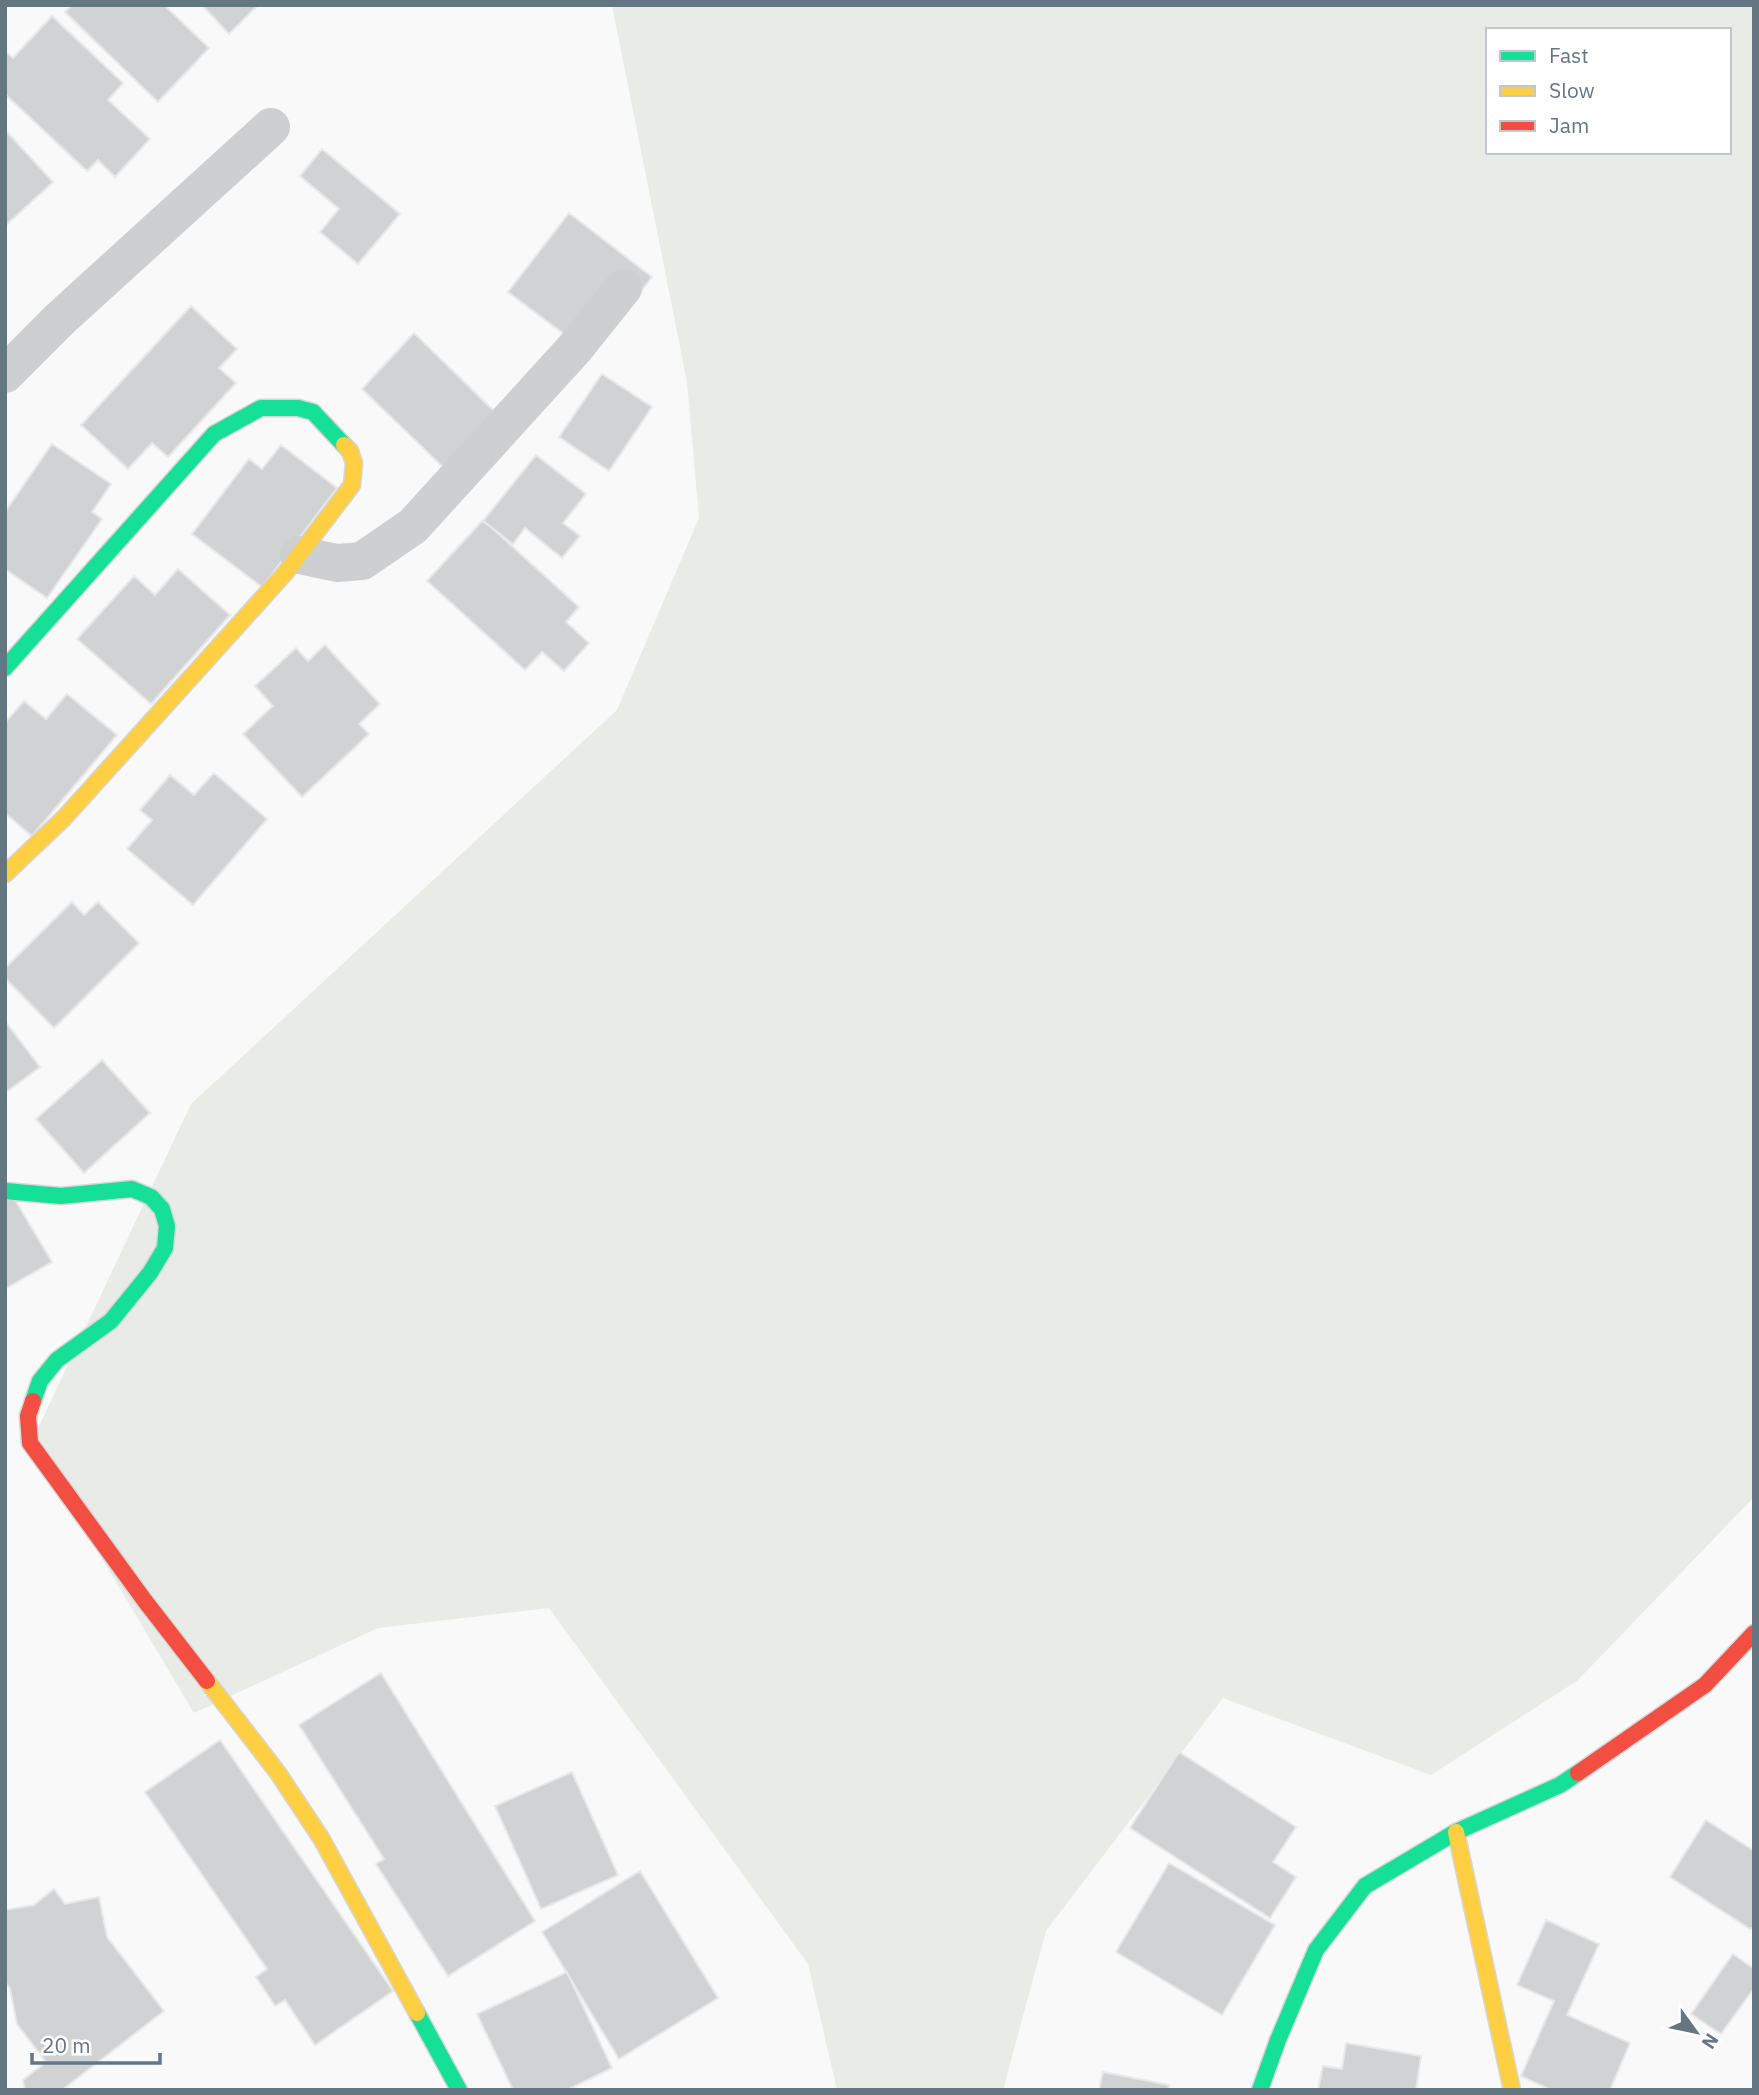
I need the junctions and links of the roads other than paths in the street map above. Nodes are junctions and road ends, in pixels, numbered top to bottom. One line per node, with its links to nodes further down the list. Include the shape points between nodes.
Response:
1 (271, 127): 3 (street, via 60,318)
2 (623, 288): 4 (street, via 575,348 414,526 362,561 337,563)
3 (5, 374)
4 (299, 555): 5 (street, via 352,485 351,451 313,412 261,408 214,434); 6 (street, via 64,818)
5 (5, 668)
6 (5, 874)
7 (5, 1191): 10 (street, via 61,1196 132,1189 151,1197 162,1209 167,1226 165,1248 111,1321 57,1360 40,1381 28,1416 30,1443 314,1827)
8 (1754, 1633): 9 (street, via 1705,1685 1560,1785)
9 (1456, 1832): 11 (street, via 1365,1886 1316,1950); 12 (street)
10 (459, 2090)
11 (1260, 2090)
12 (1512, 2090)

